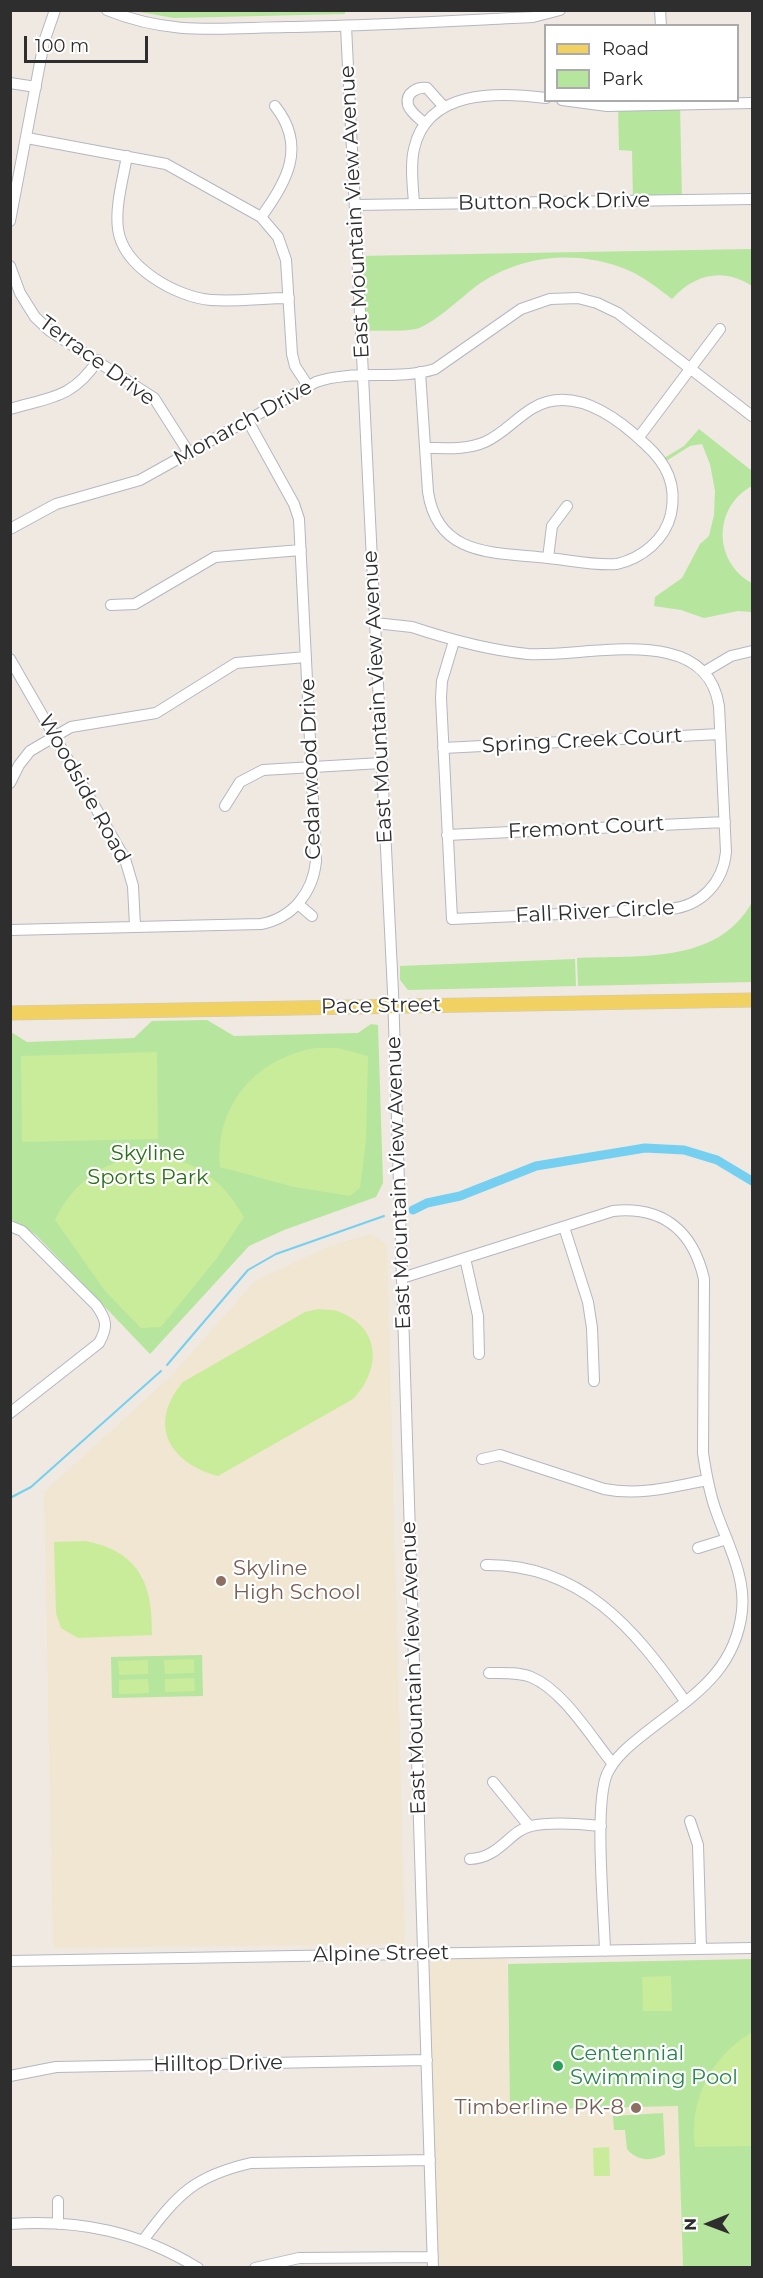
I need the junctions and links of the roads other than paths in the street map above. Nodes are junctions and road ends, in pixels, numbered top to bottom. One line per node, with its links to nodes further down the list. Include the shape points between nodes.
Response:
1 (55, 10): 7 (street, via 44,42)
2 (107, 10): 5 (street, via 143,24 175,29)
3 (560, 10): 4 (street)
4 (532, 14): 5 (street)
5 (346, 26): 20 (street, East Mountain View Avenue)
6 (10, 83): 7 (street)
7 (36, 87): 15 (street)
8 (544, 98): 13 (street, via 468,98)
9 (577, 102): 10 (street, via 607,106)
10 (662, 103): 11 (street)
11 (753, 104)
12 (275, 106): 21 (street, via 288,123 289,168 281,191)
13 (444, 107): 14 (street); 14 (street, via 427,88 411,92 410,108)
14 (425, 124): 19 (street, via 414,149)
15 (27, 138): 16 (street); 18 (street)
16 (127, 156): 21 (street, via 174,167); 25 (street, via 117,226 125,250 139,266 179,291 203,299)
17 (753, 199): 19 (street, Button Rock Drive)
18 (12, 204): 22 (street)
19 (414, 204): 20 (street, Button Rock Drive)
20 (355, 205): 30 (street, East Mountain View Avenue)
21 (261, 217): 25 (street, via 284,250)
22 (10, 221)
23 (10, 266): 24 (street, Terrace Drive)
24 (15, 296): 27 (street, Terrace Drive, via 42,324)
25 (289, 298): 31 (street, via 292,354)
26 (720, 329): 28 (street)
27 (98, 360): 32 (street, via 72,390); 37 (street, Terrace Drive, via 154,398)
28 (692, 368): 29 (street, Monarch Drive, via 611,309 563,298 539,301 521,309 450,360); 33 (street, Monarch Drive); 35 (street)
29 (420, 372): 30 (street, Monarch Drive); 36 (street)
30 (363, 375): 31 (street, Monarch Drive, via 332,378); 43 (street, East Mountain View Avenue)
31 (308, 386): 34 (street, Monarch Drive)
32 (10, 408)
33 (753, 416)
34 (248, 421): 37 (street, Monarch Drive); 40 (street, Cedarwood Drive, via 297,510)
35 (639, 437): 36 (street, via 597,408 557,400 534,407 480,444); 41 (street, via 662,461 672,486 670,518 658,539 642,553 617,564)
36 (426, 448): 41 (street, via 431,505 438,522 452,538 479,550)
37 (189, 453): 39 (street, Monarch Drive, via 140,480 56,504)
38 (567, 506): 41 (street, via 552,526)
39 (10, 529)
40 (301, 550): 42 (street, via 214,557 135,604); 46 (street, Cedarwood Drive)
41 (548, 558)
42 (111, 605)
43 (375, 623): 44 (street, via 404,624); 52 (street, East Mountain View Avenue)
44 (454, 640): 48 (street, via 475,647 530,654 660,651 689,660); 51 (street, Fall River Circle, via 441,689)
45 (753, 651): 48 (street, via 731,656)
46 (306, 657): 50 (street, via 236,663 156,713 80,724); 53 (street, Cedarwood Drive)
47 (10, 659): 50 (street, Woodside Road)
48 (704, 672): 49 (street, Fall River Circle, via 717,697)
49 (720, 734): 51 (street, Spring Creek Court); 56 (street, Fall River Circle)
50 (55, 736): 54 (street, via 24,758); 60 (street, Woodside Road, via 125,859 133,886)
51 (443, 748): 57 (street, Fall River Circle)
52 (381, 763): 53 (street); 63 (street, East Mountain View Avenue)
53 (311, 767): 55 (street, via 254,773 237,785); 58 (street, Cedarwood Drive, via 315,866 310,887)
54 (10, 783)
55 (225, 806)
56 (725, 822): 57 (street, Fremont Court); 57 (street, Fall River Circle, via 723,867 700,899 670,909 575,914 452,919)
57 (447, 835)
58 (298, 904): 59 (street); 60 (street, Cedarwood Drive, via 281,917 261,924)
59 (312, 916)
60 (135, 926): 61 (street, Cedarwood Drive)
61 (10, 930)
62 (753, 1000): 63 (main road, Pace Street)
63 (393, 1006): 64 (main road, Pace Street); 68 (street, East Mountain View Avenue)
64 (10, 1013)
65 (10, 1226): 71 (street, via 22,1232 106,1319 99,1343)
66 (564, 1227): 67 (street); 70 (street, via 588,1302); 73 (street, via 613,1211 640,1211 694,1235 704,1279 702,1437)
67 (465, 1258): 68 (street); 69 (street, via 478,1316)
68 (402, 1278): 88 (street, East Mountain View Avenue)
69 (479, 1353)
70 (594, 1381)
71 (10, 1413)
72 (482, 1459): 73 (street, via 500,1455 622,1492)
73 (707, 1480): 74 (street)
74 (727, 1539): 75 (street); 78 (street, via 742,1586 739,1631 722,1667 708,1684)
75 (698, 1548)
76 (486, 1565): 78 (street, via 514,1565 571,1584 599,1600 618,1616)
77 (489, 1673): 79 (street, via 513,1673 543,1683 555,1692)
78 (685, 1701): 79 (street, via 623,1751)
79 (613, 1764): 83 (street, via 602,1795)
80 (493, 1782): 82 (street)
81 (690, 1821): 86 (street, via 698,1845)
82 (529, 1826): 83 (street); 84 (street, via 490,1855)
83 (601, 1826): 87 (street)
84 (470, 1859)
85 (753, 1948): 86 (street, Alpine Street)
86 (701, 1949): 87 (street, Alpine Street)
87 (605, 1951): 88 (street, Alpine Street)
88 (424, 1954): 89 (street, Alpine Street); 90 (street, East Mountain View Avenue)
89 (10, 1961)
90 (427, 2060): 91 (street, Hilltop Drive, via 56,2067); 92 (street, East Mountain View Avenue)
91 (10, 2076)
92 (430, 2160): 96 (street, via 251,2163 227,2169 204,2178 174,2199); 97 (street, East Mountain View Avenue)
93 (58, 2201): 95 (street)
94 (10, 2224): 95 (street)
95 (58, 2224): 96 (street)
96 (144, 2239): 98 (street)
97 (433, 2262): 99 (street, via 299,2258)
98 (198, 2268)
99 (255, 2268)

